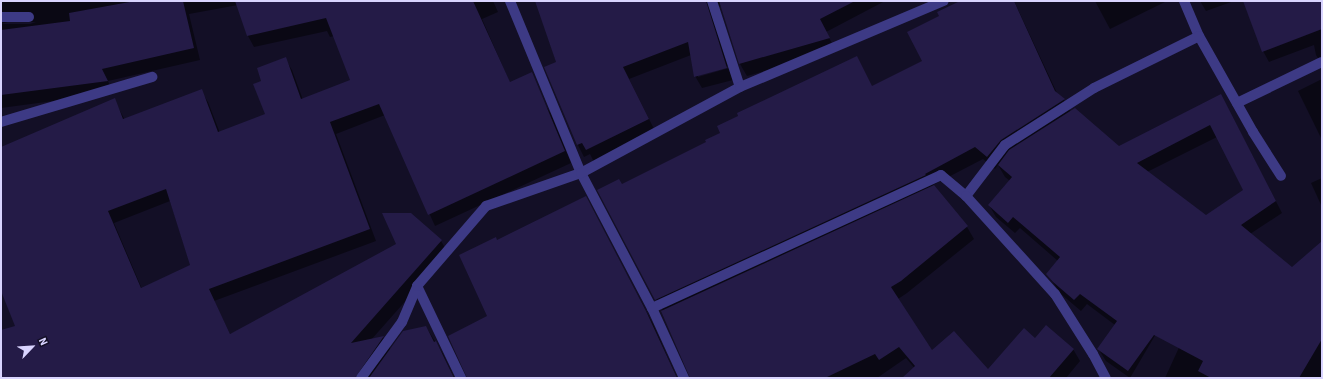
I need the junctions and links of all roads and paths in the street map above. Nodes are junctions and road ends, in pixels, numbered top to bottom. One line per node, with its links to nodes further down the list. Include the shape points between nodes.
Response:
1 (510, 1): 13 (street)
2 (712, 1): 10 (street)
3 (944, 1): 10 (street)
4 (1184, 1): 7 (street)
5 (1, 17): 6 (street)
6 (29, 17)
7 (1199, 36): 11 (street); 15 (street, via 1094,88 1005,145)
8 (1322, 62): 11 (street)
9 (152, 77): 12 (street)
10 (740, 87): 13 (street)
11 (1238, 103): 14 (street)
12 (1, 122)
13 (581, 173): 16 (street, via 486,206); 17 (street)
14 (1281, 176)
15 (966, 196): 17 (street, via 941,174); 21 (street, via 1055,294)
16 (417, 286): 18 (street, via 402,322); 19 (street)
17 (652, 308): 20 (street)
18 (361, 378)
19 (461, 378)
20 (684, 378)
21 (1106, 378)

